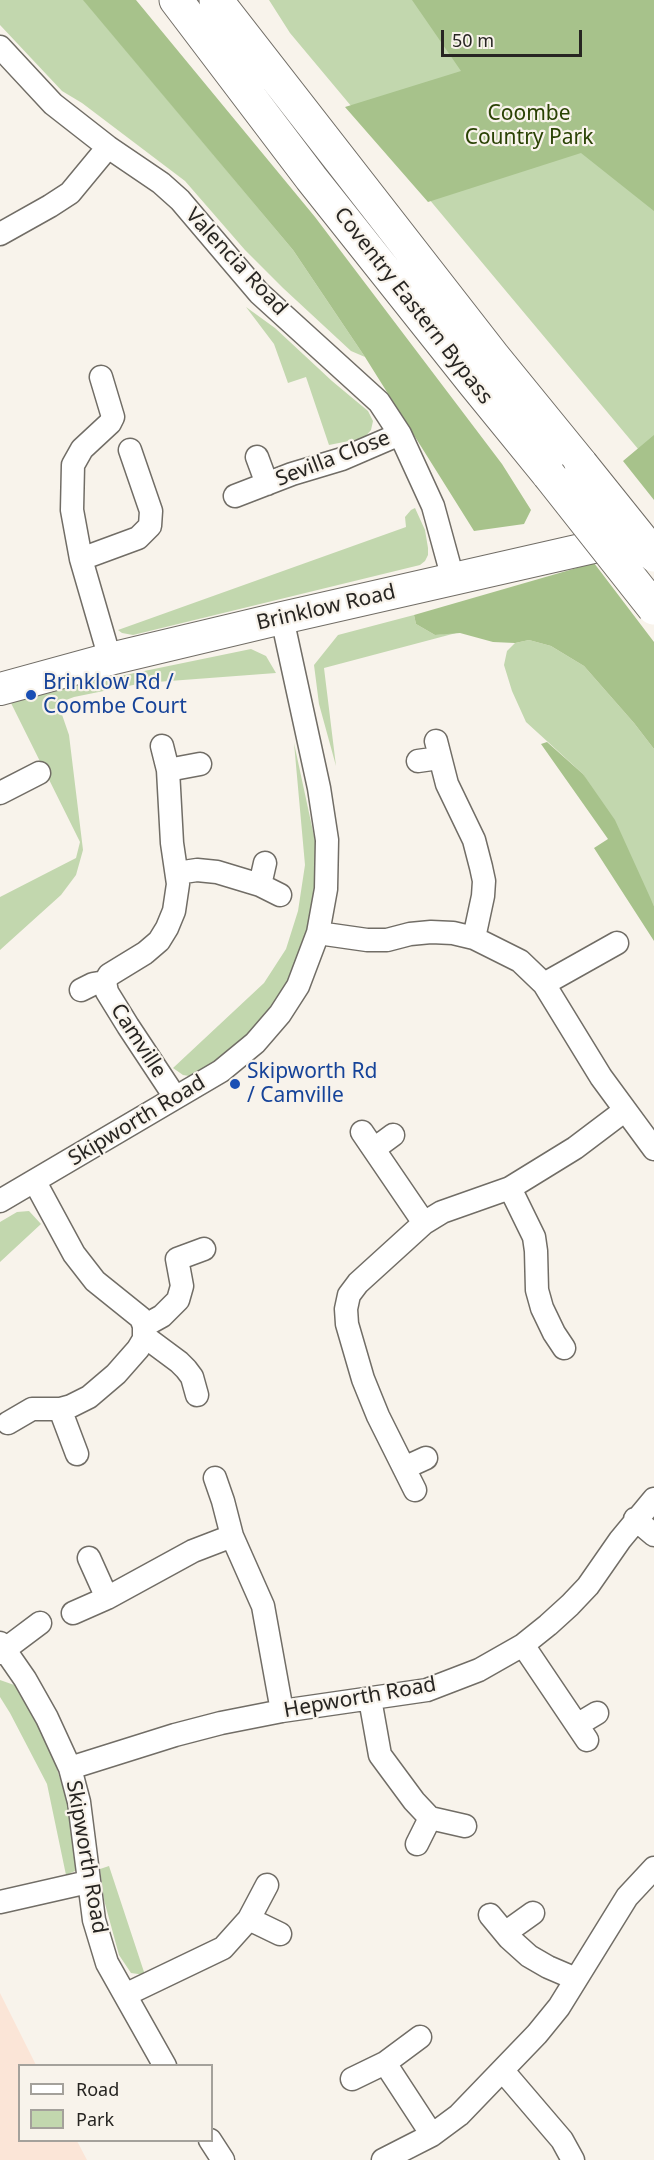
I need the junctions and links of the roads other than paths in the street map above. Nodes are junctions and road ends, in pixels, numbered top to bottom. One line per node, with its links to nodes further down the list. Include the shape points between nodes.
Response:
1 (176, 0): 16 (highway, Coventry Eastern Bypass, bridge, via 311,178)
2 (216, 0): 13 (highway, Coventry Eastern Bypass, bridge, via 493,356)
3 (0, 47): 4 (street, Valencia Road, via 53,104)
4 (108, 147): 5 (street, via 70,194); 7 (street, Valencia Road, via 180,200 259,293 373,396)
5 (0, 234)
6 (101, 377): 14 (street, via 113,417 82,449 73,465 72,510)
7 (400, 434): 10 (street, Sevilla Close); 15 (street, Valencia Road, via 433,506)
8 (130, 450): 14 (street, via 151,511 150,526 138,538)
9 (257, 457): 10 (street, Sevilla Close)
10 (267, 484): 11 (street, Sevilla Close)
11 (235, 496)
12 (654, 534): 15 (main road, Brinklow Road)
13 (654, 555)
14 (81, 559): 18 (street)
15 (453, 579): 17 (main road, Brinklow Road)
16 (654, 608)
17 (282, 618): 18 (main road, Brinklow Road); 28 (street, Skipworth Road, via 327,840 326,890)
18 (110, 659): 19 (main road, Brinklow Road)
19 (0, 689)
20 (162, 746): 23 (street, Camville)
21 (431, 754): 29 (street, via 474,840 481,867 483,896)
22 (200, 764): 23 (street)
23 (168, 770): 26 (street, Camville)
24 (39, 773): 25 (street)
25 (0, 793)
26 (177, 873): 27 (street, via 197,870); 31 (street, Camville, via 174,911 163,934 145,953)
27 (268, 881)
28 (318, 933): 29 (street, via 367,940 431,932); 34 (street, Skipworth Road, via 298,986 255,1043 221,1071)
29 (474, 938): 32 (street, via 520,961)
30 (617, 943): 32 (street)
31 (105, 982): 33 (street, Camville); 34 (street, Camville, via 107,992)
32 (544, 984): 35 (street)
33 (81, 990)
34 (175, 1098): 38 (street, Skipworth Road)
35 (624, 1111): 37 (street); 39 (street, via 575,1148)
36 (393, 1135): 41 (street, via 368,1141)
37 (654, 1149)
38 (35, 1182): 40 (street, Skipworth Road); 43 (street, via 74,1254 95,1281 141,1318)
39 (510, 1188): 41 (street, via 442,1212); 44 (street, via 534,1237 537,1290)
40 (0, 1201)
41 (424, 1223): 50 (street, via 358,1283 349,1295 346,1309 363,1379)
42 (204, 1249): 43 (street, via 177,1259 183,1286 178,1300)
43 (144, 1331): 45 (street, via 186,1369); 46 (street, via 138,1349 116,1374 88,1397)
44 (551, 1341)
45 (197, 1395)
46 (60, 1409): 47 (street, via 32,1409); 48 (street)
47 (8, 1423)
48 (77, 1454)
49 (426, 1458): 50 (street)
50 (404, 1468): 52 (street)
51 (215, 1478): 56 (street)
52 (415, 1490)
53 (654, 1499): 54 (street, Hepworth Road)
54 (635, 1519): 55 (street); 61 (street, Hepworth Road, via 588,1586)
55 (654, 1535)
56 (232, 1536): 58 (street, via 193,1551); 64 (street, via 263,1605)
57 (89, 1558): 58 (street)
58 (107, 1598): 59 (street)
59 (73, 1613)
60 (40, 1623): 62 (street, Skipworth Road)
61 (523, 1645): 63 (street, Hepworth Road, via 449,1683); 65 (street, via 582,1732)
62 (1, 1649): 66 (street, Skipworth Road, via 25,1679)
63 (370, 1699): 64 (street, Hepworth Road); 67 (street, via 380,1755)
64 (282, 1711): 66 (street, Hepworth Road, via 175,1735)
65 (597, 1713)
66 (70, 1768): 71 (street, Skipworth Road, via 79,1803)
67 (430, 1818): 68 (street); 69 (street)
68 (465, 1826)
69 (417, 1844)
70 (654, 1868): 79 (street, via 617,1911)
71 (88, 1882): 73 (street); 80 (street, Skipworth Road, via 107,1963)
72 (267, 1885): 76 (street)
73 (0, 1902)
74 (533, 1913): 77 (street)
75 (490, 1915): 77 (street)
76 (249, 1919): 78 (street); 80 (street, via 223,1948)
77 (505, 1933): 79 (street, via 529,1956)
78 (280, 1934)
79 (576, 1979): 84 (street, via 537,2034)
80 (125, 1995): 83 (street, Skipworth Road)
81 (420, 2037): 82 (street)
82 (385, 2062): 85 (street); 86 (street)
83 (164, 2064)
84 (503, 2071): 86 (street, via 459,2115); 90 (street, via 562,2140)
85 (352, 2079)
86 (432, 2135): 89 (street)
87 (211, 2142): 88 (street)
88 (224, 2160)
89 (383, 2160)
90 (573, 2160)

